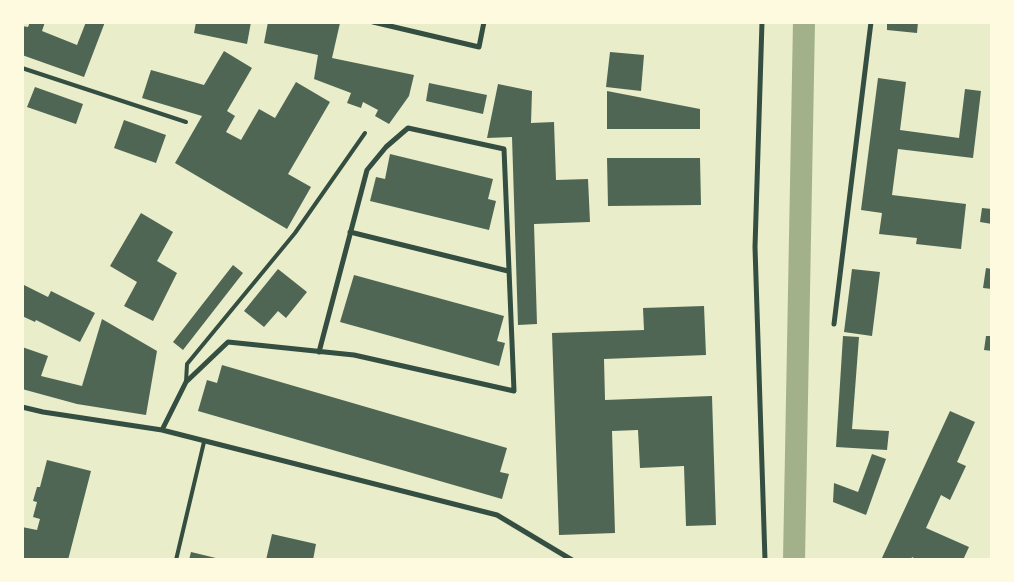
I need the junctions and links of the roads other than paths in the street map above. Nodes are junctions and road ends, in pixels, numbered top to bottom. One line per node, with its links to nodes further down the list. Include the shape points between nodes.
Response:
1 (373, 22): 2 (street, via 479,47)
2 (484, 22)
3 (762, 22): 18 (street, via 755,246)
4 (871, 22): 10 (street)
5 (22, 68): 6 (lane)
6 (186, 122)
7 (364, 133): 12 (lane, via 294,233 187,364)
8 (350, 232): 9 (street); 9 (street, via 367,170 408,128 504,149); 11 (street)
9 (508, 272): 11 (street, via 514,391 354,355)
10 (834, 324)
11 (319, 352): 12 (street, via 228,342)
12 (186, 382): 14 (street)
13 (22, 407): 14 (street)
14 (162, 430): 15 (street)
15 (204, 442): 16 (lane); 17 (street, via 497,514)
16 (176, 560)
17 (572, 560)
18 (765, 560)

